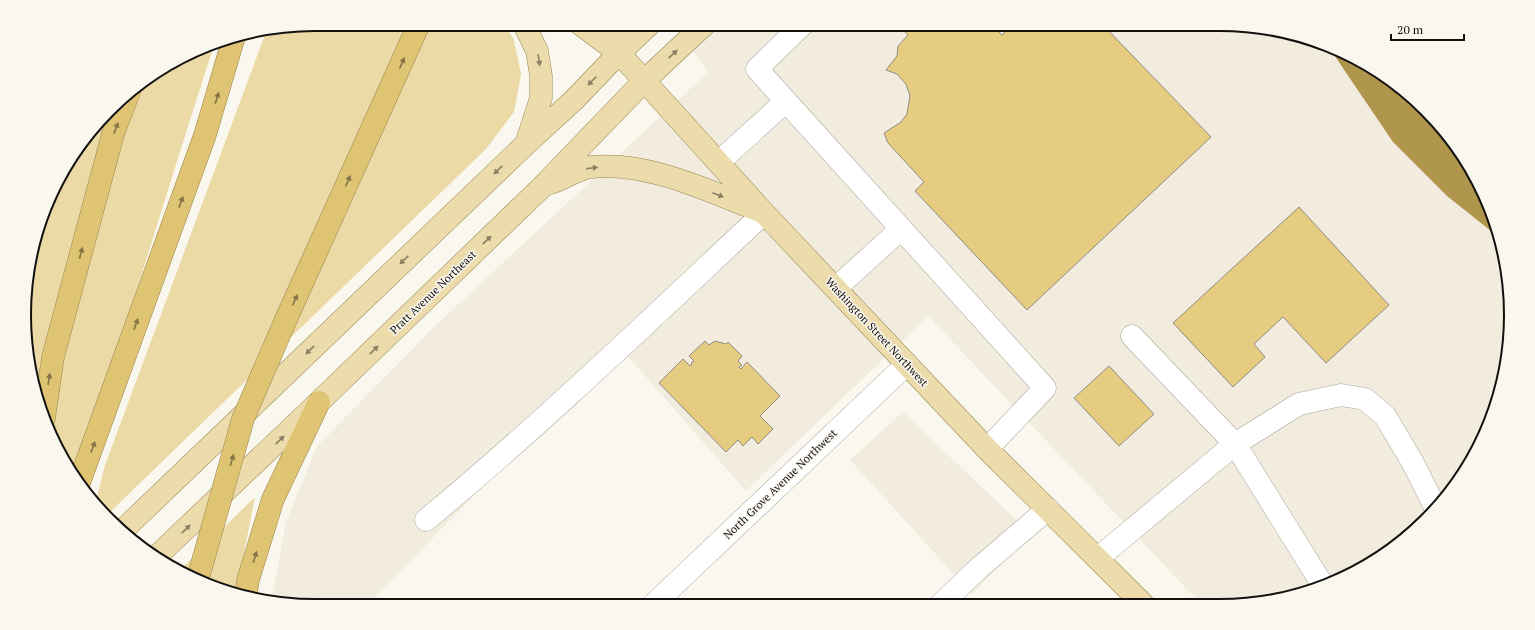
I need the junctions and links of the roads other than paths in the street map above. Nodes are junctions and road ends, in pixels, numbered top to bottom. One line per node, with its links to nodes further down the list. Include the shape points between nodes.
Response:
1 (416, 31): 32 (highway, one-way to 1, bridge, via 243,419)
2 (527, 31): 13 (main road, one-way to 13, via 537,51 541,98)
3 (589, 31): 9 (main road, Washington Street Northwest)
4 (617, 31): 9 (main road)
5 (643, 31): 9 (main road)
6 (697, 31): 10 (main road, Pratt Avenue Northeast, one-way to 6)
7 (796, 31): 11 (street, via 757,69)
8 (232, 44): 25 (highway, one-way to 8, via 205,135)
9 (619, 53): 10 (main road, Washington Street Northwest); 13 (main road, one-way to 13, via 576,99)
10 (644, 80): 14 (main road, Washington Street Northwest); 15 (main road, Pratt Avenue Northeast)
11 (786, 102): 14 (street); 17 (street)
12 (124, 104): 22 (highway, one-way to 12, via 53,357 113,134)
13 (526, 144): 29 (main road, one-way to 29)
14 (719, 162): 16 (main road, Washington Street Northwest)
15 (543, 186): 16 (main road, one-way to 16, via 590,167 626,167 674,178); 21 (main road, Pratt Avenue Northeast, one-way to 15)
16 (764, 213): 18 (main road, Washington Street Northwest); 28 (street, via 596,371 480,476)
17 (901, 229): 18 (street); 24 (street, via 1045,388)
18 (836, 288): 20 (main road, Washington Street Northwest)
19 (1132, 336): 23 (street)
20 (907, 364): 24 (main road, Washington Street Northwest); 35 (street, North Grove Avenue Northwest)
21 (319, 402): 30 (main road, Pratt Avenue Northeast, one-way to 21); 34 (highway, one-way to 21, via 273,499)
22 (46, 405)
23 (1235, 444): 26 (street, via 1299,404 1341,395 1365,399 1385,416); 31 (street); 33 (street)
24 (987, 449): 27 (main road, Washington Street Northwest)
25 (82, 478)
26 (1433, 503)
27 (1048, 509): 31 (main road, Washington Street Northwest); 36 (street)
28 (426, 520)
29 (126, 527)
30 (160, 553)
31 (1098, 558): 37 (main road, Washington Street Northwest)
32 (199, 574)
33 (1320, 581)
34 (247, 590)
35 (659, 599)
36 (946, 599)
37 (1138, 599)

